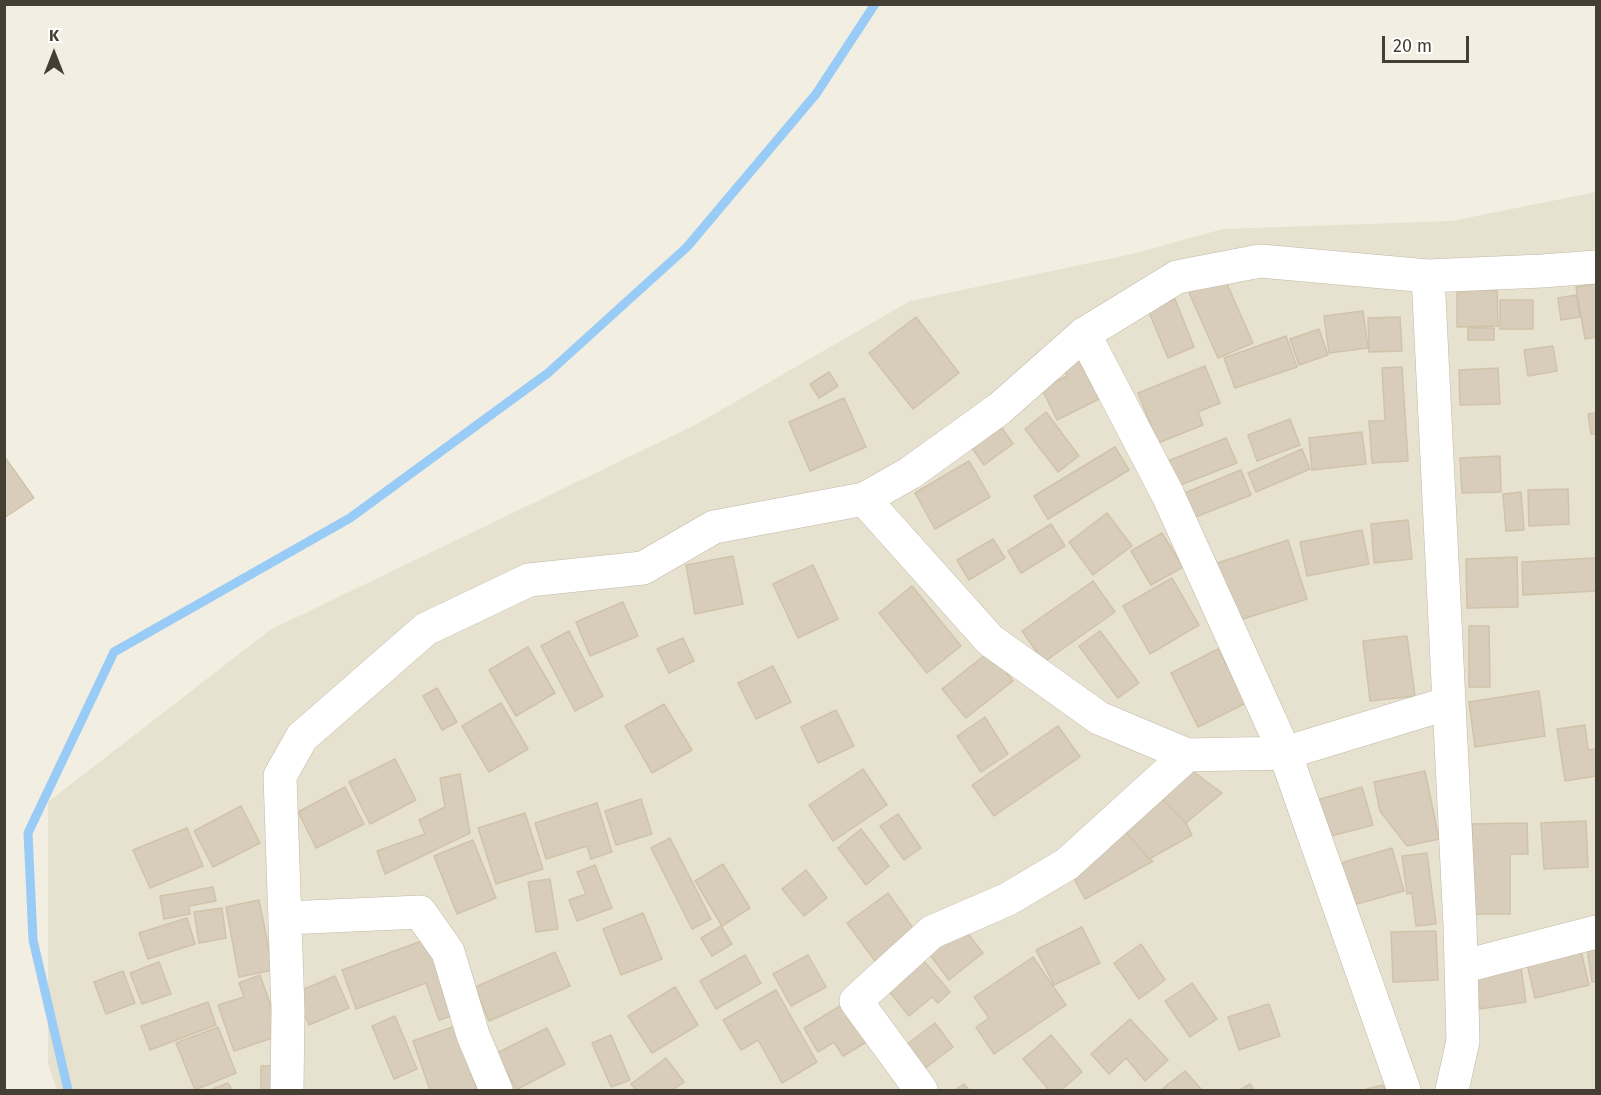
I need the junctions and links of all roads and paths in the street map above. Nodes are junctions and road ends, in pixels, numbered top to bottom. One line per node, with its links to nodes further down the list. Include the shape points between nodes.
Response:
1 (1596, 267): 2 (street)
2 (1428, 276): 3 (street, via 1260,261 1177,277); 5 (street)
3 (1084, 334): 4 (street, via 999,409 910,473); 6 (street, via 1168,495)
4 (864, 499): 7 (street, via 990,640 1099,718); 8 (street, via 714,527 643,568 529,580 426,629 302,737 280,776)
5 (1449, 703): 6 (street); 10 (street)
6 (1285, 753): 7 (street); 14 (street)
7 (1187, 755): 13 (street, via 1067,864 1008,899 932,932 856,1001)
8 (286, 918): 11 (street); 12 (street, via 420,912 448,952 473,1035)
9 (1596, 932): 10 (street)
10 (1461, 968): 15 (street, via 1463,1041)
11 (287, 1090)
12 (496, 1090)
13 (921, 1090)
14 (1404, 1090)
15 (1452, 1090)

